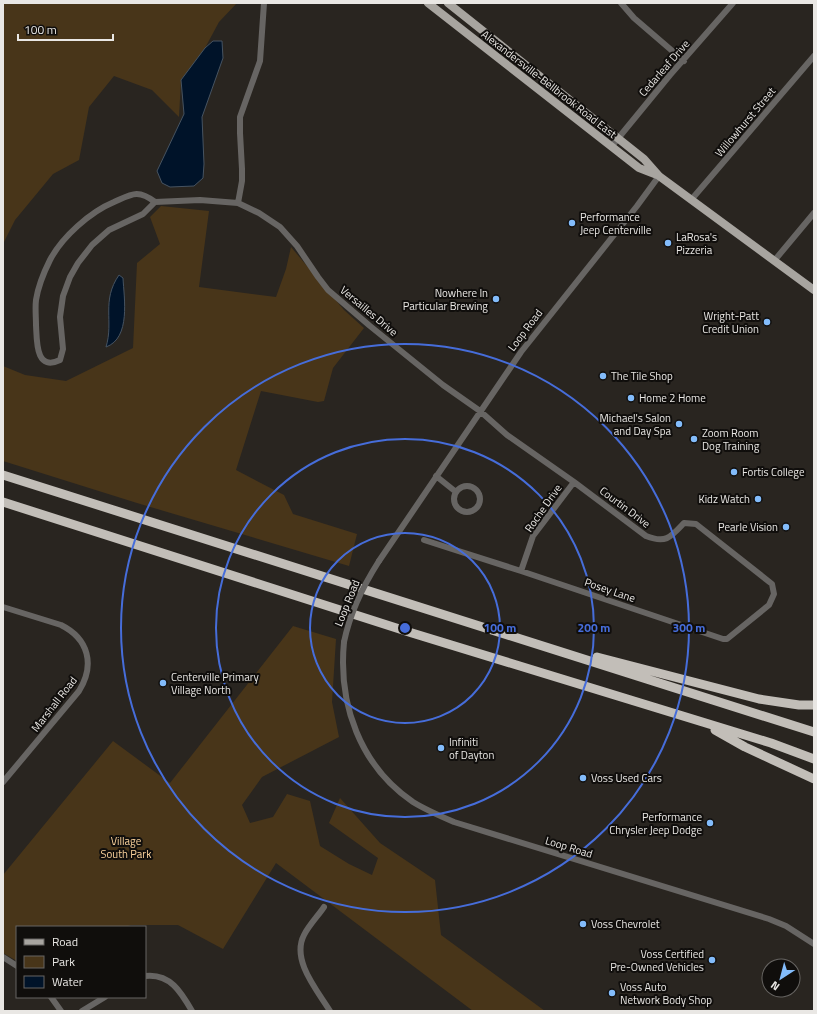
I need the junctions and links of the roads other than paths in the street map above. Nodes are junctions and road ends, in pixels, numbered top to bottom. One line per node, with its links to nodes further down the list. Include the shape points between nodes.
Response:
1 (264, 3): 15 (street, via 260,61 240,117 242,181)
2 (428, 3): 8 (main road, Alexandersville-Bellbrook Road East)
3 (448, 3): 6 (main road, Alexandersville-Bellbrook Road East)
4 (621, 3): 9 (street, via 634,18)
5 (733, 3): 9 (street, Cedarleaf Drive)
6 (504, 48): 8 (main road); 10 (main road, Alexandersville-Bellbrook Road East)
7 (814, 56): 13 (street, Willowhurst Street)
8 (497, 57): 11 (main road, Alexandersville-Bellbrook Road East)
9 (684, 60): 10 (street, Cedarleaf Drive)
10 (618, 138): 11 (street, Cedarleaf Drive); 12 (main road, Alexandersville-Bellbrook Road East, via 644,159)
11 (611, 147): 12 (main road, Alexandersville-Bellbrook Road East, via 639,168)
12 (659, 176): 13 (main road, Alexandersville-Bellbrook Road East); 19 (street, Loop Road, via 525,346)
13 (691, 200): 17 (main road, Alexandersville-Bellbrook Road East)
14 (155, 202): 14 (street, via 143,214 110,230 92,245 78,263 63,296 60,317 63,349 60,360 47,362 37,349 36,301 50,260 60,245 81,223 102,207 134,193 142,194); 15 (street)
15 (238, 202): 19 (street, Versailles Drive, via 280,227 338,300 443,385)
16 (814, 213): 17 (street)
17 (774, 261): 18 (main road, Alexandersville-Bellbrook Road East)
18 (814, 290)
19 (480, 411): 21 (street, Loop Road); 22 (street, Courtin Drive, via 507,435)
20 (3, 475): 29 (highway)
21 (436, 476): 23 (street); 37 (street, Loop Road, bridge, via 368,578 352,612 344,642 342,670 349,711 364,748 379,769 400,791 436,815 769,919 786,926)
22 (574, 482): 26 (street, Roche Drive, via 534,536); 27 (street, Courtin Drive, via 646,536 654,539 671,537 684,523 696,524 772,584)
23 (456, 492): 23 (street, via 454,500 458,508 466,512 478,507 480,495 475,488 467,486)
24 (3, 502): 31 (highway, via 412,634)
25 (424, 540): 26 (street, Posey Lane)
26 (521, 571): 27 (street, Posey Lane, via 723,639 727,639 769,605)
27 (774, 594)
28 (3, 607): 35 (street, Marshall Road, via 68,628 82,643 88,665 87,676 79,691)
29 (488, 629): 30 (highway, via 759,700); 32 (highway)
30 (814, 705)
31 (700, 722): 33 (highway); 34 (highway, via 745,747)
32 (814, 732)
33 (814, 759)
34 (814, 779)
35 (3, 782)
36 (324, 907): 46 (street, via 304,934 300,953 303,966)
37 (814, 944)
38 (3, 957): 39 (street)
39 (16, 965)
40 (146, 976): 45 (street, via 162,978 174,984)
41 (52, 998): 43 (street)
42 (104, 998): 44 (street)
43 (61, 1011)
44 (82, 1011)
45 (192, 1011)
46 (330, 1011)

